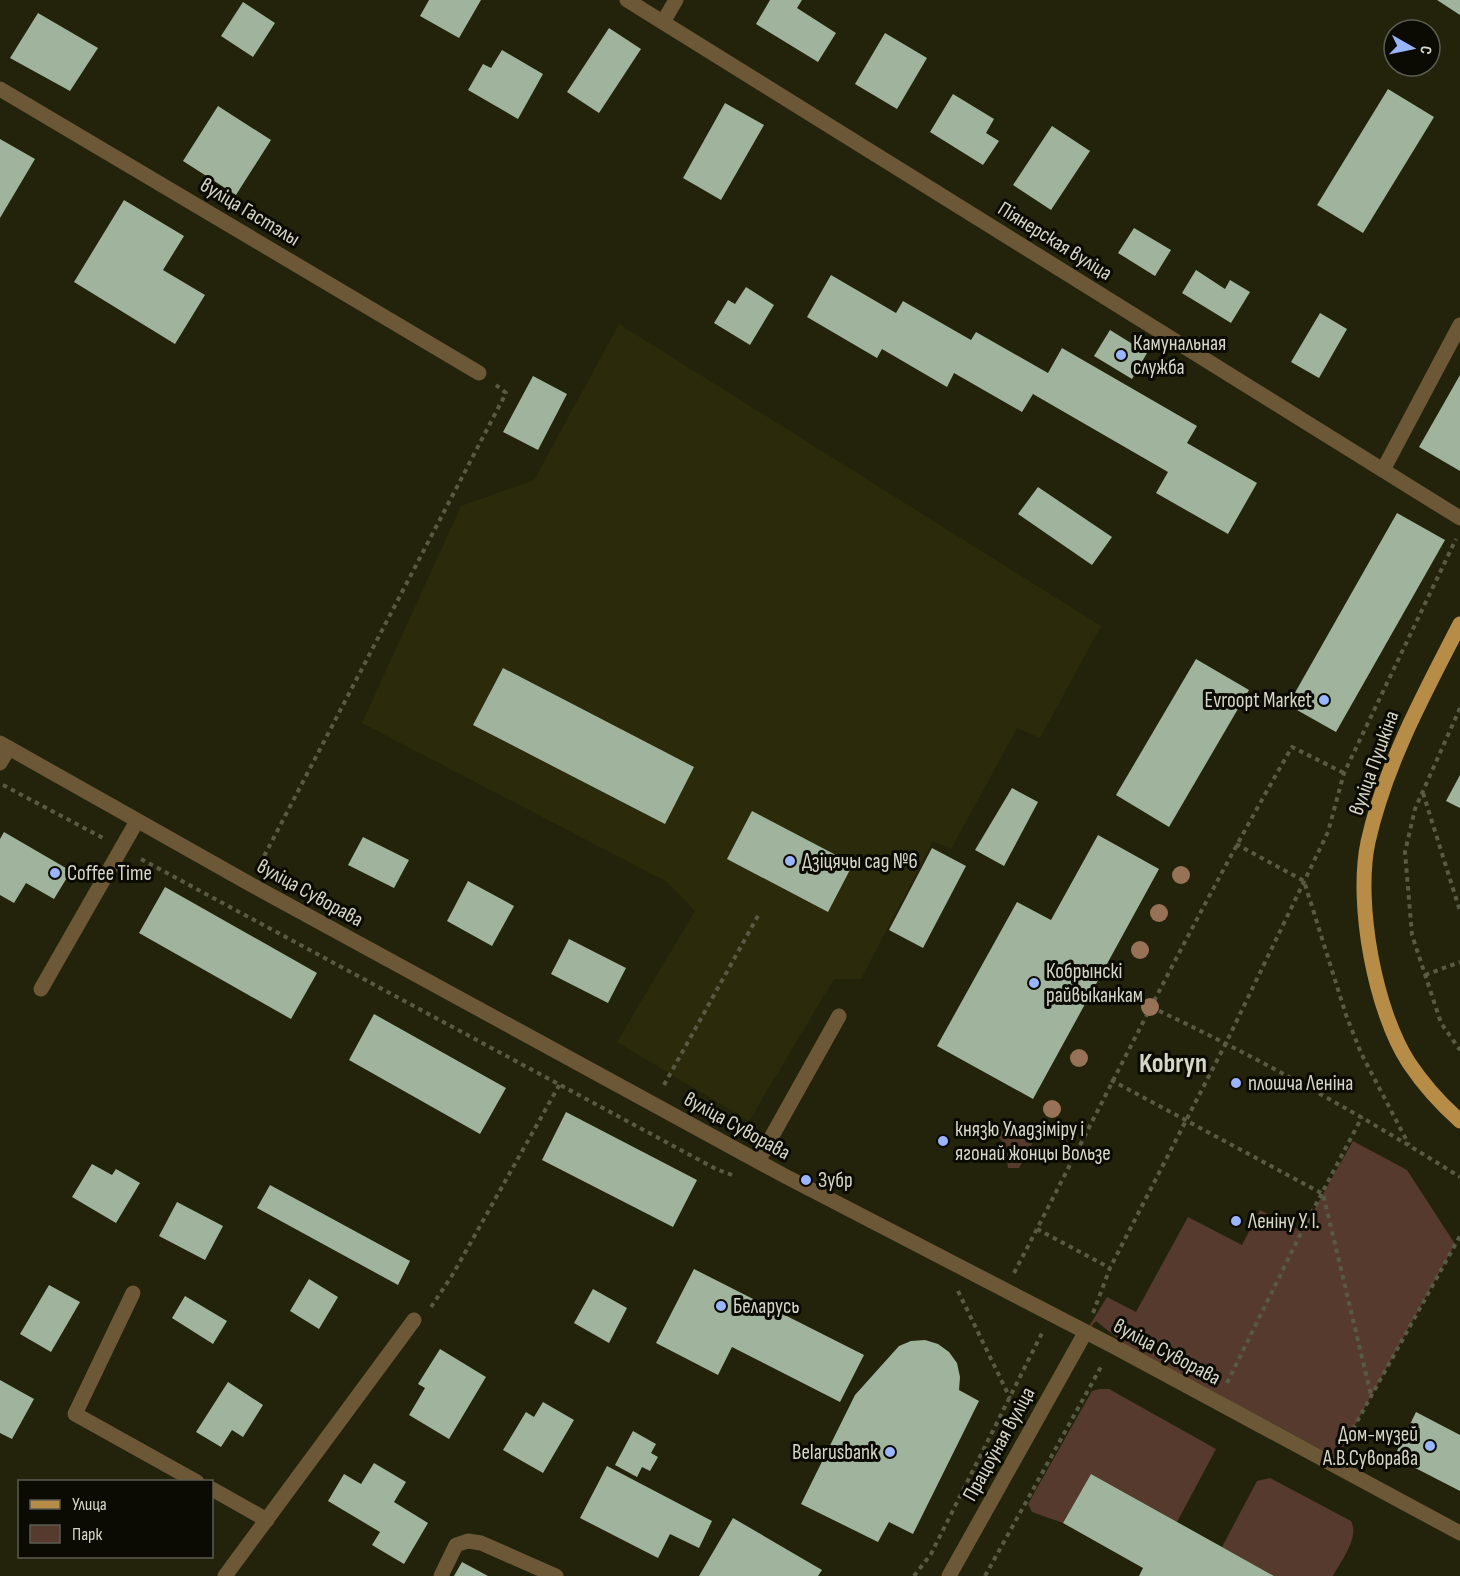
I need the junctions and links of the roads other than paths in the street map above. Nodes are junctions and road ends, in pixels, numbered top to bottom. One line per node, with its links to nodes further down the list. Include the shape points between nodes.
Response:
1 (627, 0): 3 (street, Піянерская вуліца)
2 (676, 0): 3 (street)
3 (663, 22): 7 (street, Піянерская вуліца)
4 (0, 88): 6 (street, вуліца Гастэлы)
5 (1460, 325): 7 (street)
6 (479, 373)
7 (1383, 470): 8 (street, Піянерская вуліца)
8 (1460, 518)
9 (1460, 624): 15 (main road, вуліца Пушкіна, via 1418,705 1382,791 1367,845 1365,905 1371,965 1387,1017 1408,1063)
10 (5, 745): 11 (street); 12 (street, вуліца Суворава)
11 (0, 763)
12 (137, 820): 13 (street); 16 (street, вуліца Суворава)
13 (41, 989)
14 (839, 1016): 16 (street)
15 (1460, 1121)
16 (758, 1161): 19 (street, вуліца Суворава)
17 (133, 1293): 20 (street, via 75,1414)
18 (414, 1320): 22 (street)
19 (1085, 1333): 23 (street, вуліца Суворава); 27 (street, Працоўная вуліца)
20 (193, 1480)
21 (213, 1490): 22 (street)
22 (267, 1520): 24 (street)
23 (1460, 1533)
24 (225, 1576)
25 (441, 1576): 26 (street, via 456,1545 468,1541)
26 (556, 1576)
27 (949, 1576)

